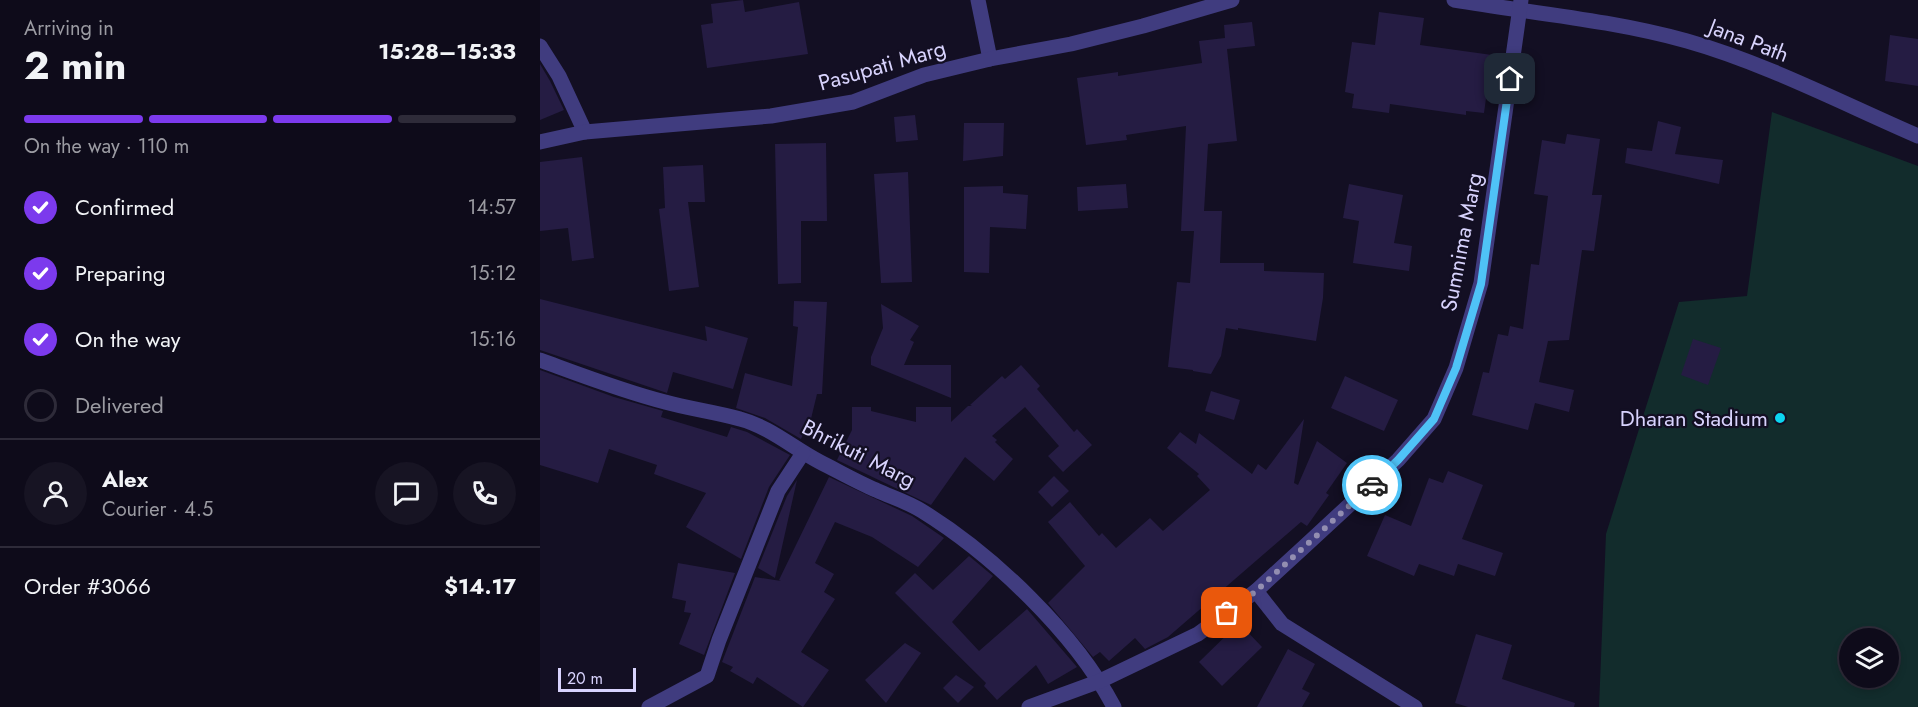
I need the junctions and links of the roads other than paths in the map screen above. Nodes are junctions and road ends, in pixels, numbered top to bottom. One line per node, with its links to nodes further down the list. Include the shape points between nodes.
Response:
1 (978, 0): 6 (street)
2 (1232, 0): 6 (street, Pasupati Marg, via 1143,27)
3 (1454, 0): 4 (street)
4 (1520, 6): 8 (street, Jana Path, via 1689,41 1763,68); 12 (street, Sumnima Marg, via 1481,284 1456,368 1434,419 1398,460)
5 (540, 46): 7 (street, via 560,76)
6 (990, 58): 7 (street, Pasupati Marg, via 924,75 854,102 771,116)
7 (585, 132): 9 (street, Pasupati Marg)
8 (1918, 136)
9 (540, 142)
10 (540, 360): 11 (street, Bhrikuti Marg, via 662,402 741,419 774,433)
11 (803, 453): 13 (street, Bhrikuti Marg, via 921,510 971,546 1062,632); 14 (street, via 778,491 707,676)
12 (1256, 591): 13 (street, Sumnima Marg, via 1197,634); 17 (street, via 1282,624)
13 (1100, 681): 15 (street, Sumnima Marg); 16 (street, Bhrikuti Marg)
14 (649, 707)
15 (1029, 707)
16 (1113, 707)
17 (1415, 707)

